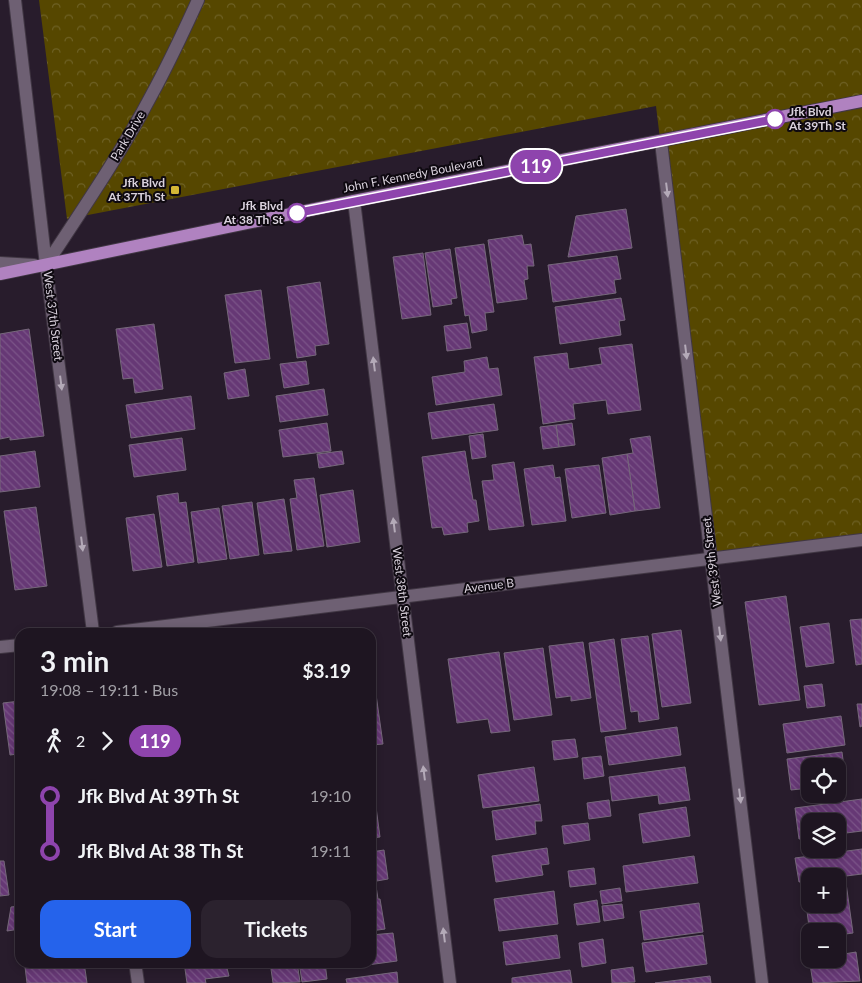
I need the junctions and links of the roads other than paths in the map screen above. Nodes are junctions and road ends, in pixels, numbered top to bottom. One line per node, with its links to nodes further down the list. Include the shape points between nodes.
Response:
1 (15, 0): 7 (street, West 37th Street)
2 (198, 0): 7 (street, Park Drive, via 150,98)
3 (862, 101): 4 (main road, John F. Kennedy Boulevard)
4 (661, 142): 5 (main road, John F. Kennedy Boulevard); 10 (street, West 39th Street, one-way to 10)
5 (354, 201): 7 (main road, John F. Kennedy Boulevard); 11 (street, West 38th Street, one-way to 5)
6 (0, 263): 7 (street)
7 (46, 265): 8 (main road, John F. Kennedy Boulevard); 12 (street, West 37th Street, one-way to 12)
8 (0, 274)
9 (862, 540): 10 (street, Avenue B)
10 (711, 559): 11 (street, Avenue B); 19 (street, West 39th Street, one-way to 19)
11 (403, 597): 13 (street, Avenue B); 18 (street, West 38th Street, one-way to 11)
12 (92, 628)
13 (150, 628)
14 (15, 645): 15 (street)
15 (0, 647)
16 (136, 968): 17 (street)
17 (138, 983)
18 (450, 983)
19 (762, 983)

